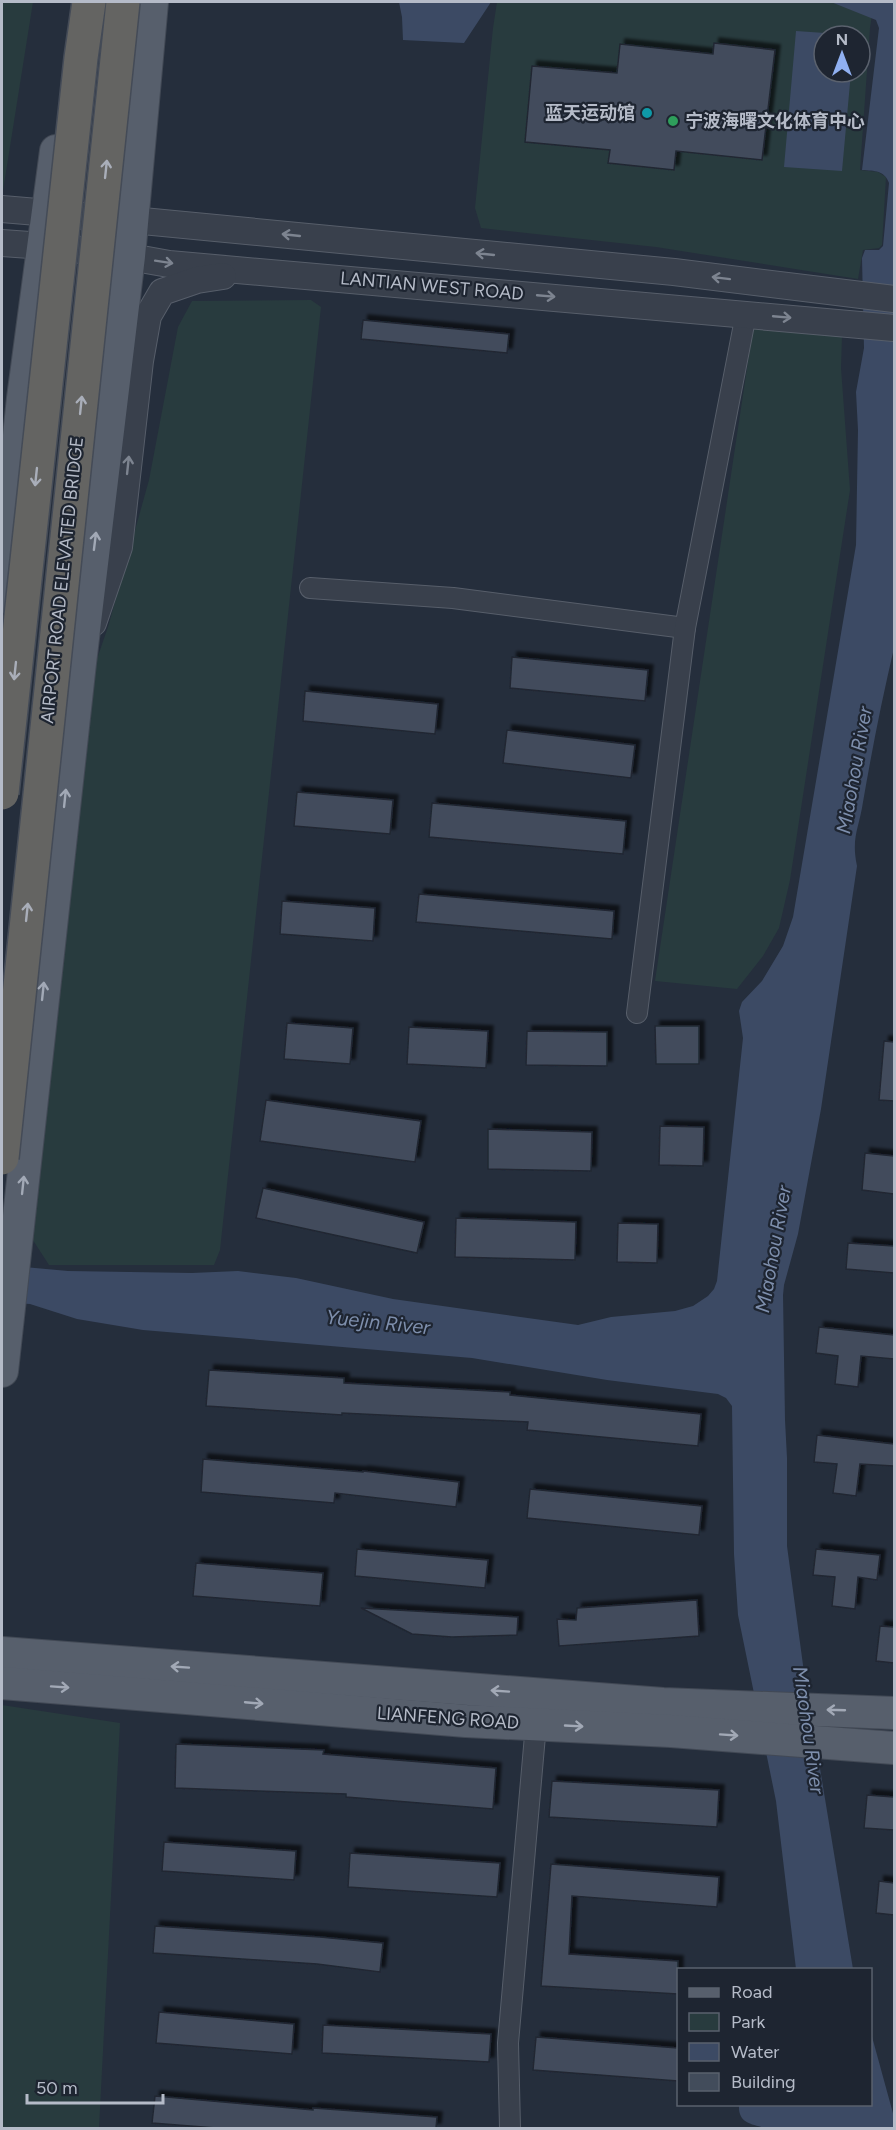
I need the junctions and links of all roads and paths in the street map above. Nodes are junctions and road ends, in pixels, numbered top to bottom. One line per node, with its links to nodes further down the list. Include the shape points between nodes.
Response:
1 (76, 2): 6 (main road)
2 (89, 2): 19 (highway, AIRPORT ROAD ELEVATED BRIDGE, one-way to 19, bridge)
3 (123, 2): 21 (highway, AIRPORT ROAD ELEVATED BRIDGE, one-way to 3, bridge)
4 (152, 2): 7 (main road)
5 (2, 209): 6 (street, LANTIAN WEST ROAD)
6 (47, 212): 7 (street, LANTIAN WEST ROAD); 9 (main road)
7 (132, 220): 10 (main road); 12 (street, LANTIAN WEST ROAD, one-way to 7, via 674,272)
8 (2, 243): 9 (street, LANTIAN WEST ROAD)
9 (43, 245): 10 (street, LANTIAN WEST ROAD); 16 (main road)
10 (129, 256): 11 (street, LANTIAN WEST ROAD, one-way to 11, via 169,264); 18 (main road, one-way to 10)
11 (255, 270): 13 (street, LANTIAN WEST ROAD, one-way to 13); 18 (street, one-way to 11, via 119,547 148,316 162,292 197,280)
12 (894, 298)
13 (746, 314): 14 (street, LANTIAN WEST ROAD, one-way to 14); 17 (street)
14 (894, 328)
15 (310, 588): 17 (street, via 453,598)
16 (2, 597)
17 (685, 628): 20 (street)
18 (80, 663): 22 (main road, one-way to 18)
19 (2, 793)
20 (637, 1013)
21 (2, 1158)
22 (2, 1371)
23 (2, 1653): 26 (main road, LIANFENG ROAD, one-way to 23)
24 (2, 1683): 27 (main road, LIANFENG ROAD, one-way to 27)
25 (894, 1713): 26 (main road, LIANFENG ROAD, one-way to 26)
26 (667, 1717): 27 (main road, LIANFENG ROAD, one-way to 26); 28 (main road, LIANFENG ROAD, one-way to 28)
27 (536, 1724): 29 (street, via 508,2043)
28 (894, 1748)
29 (510, 2128)

